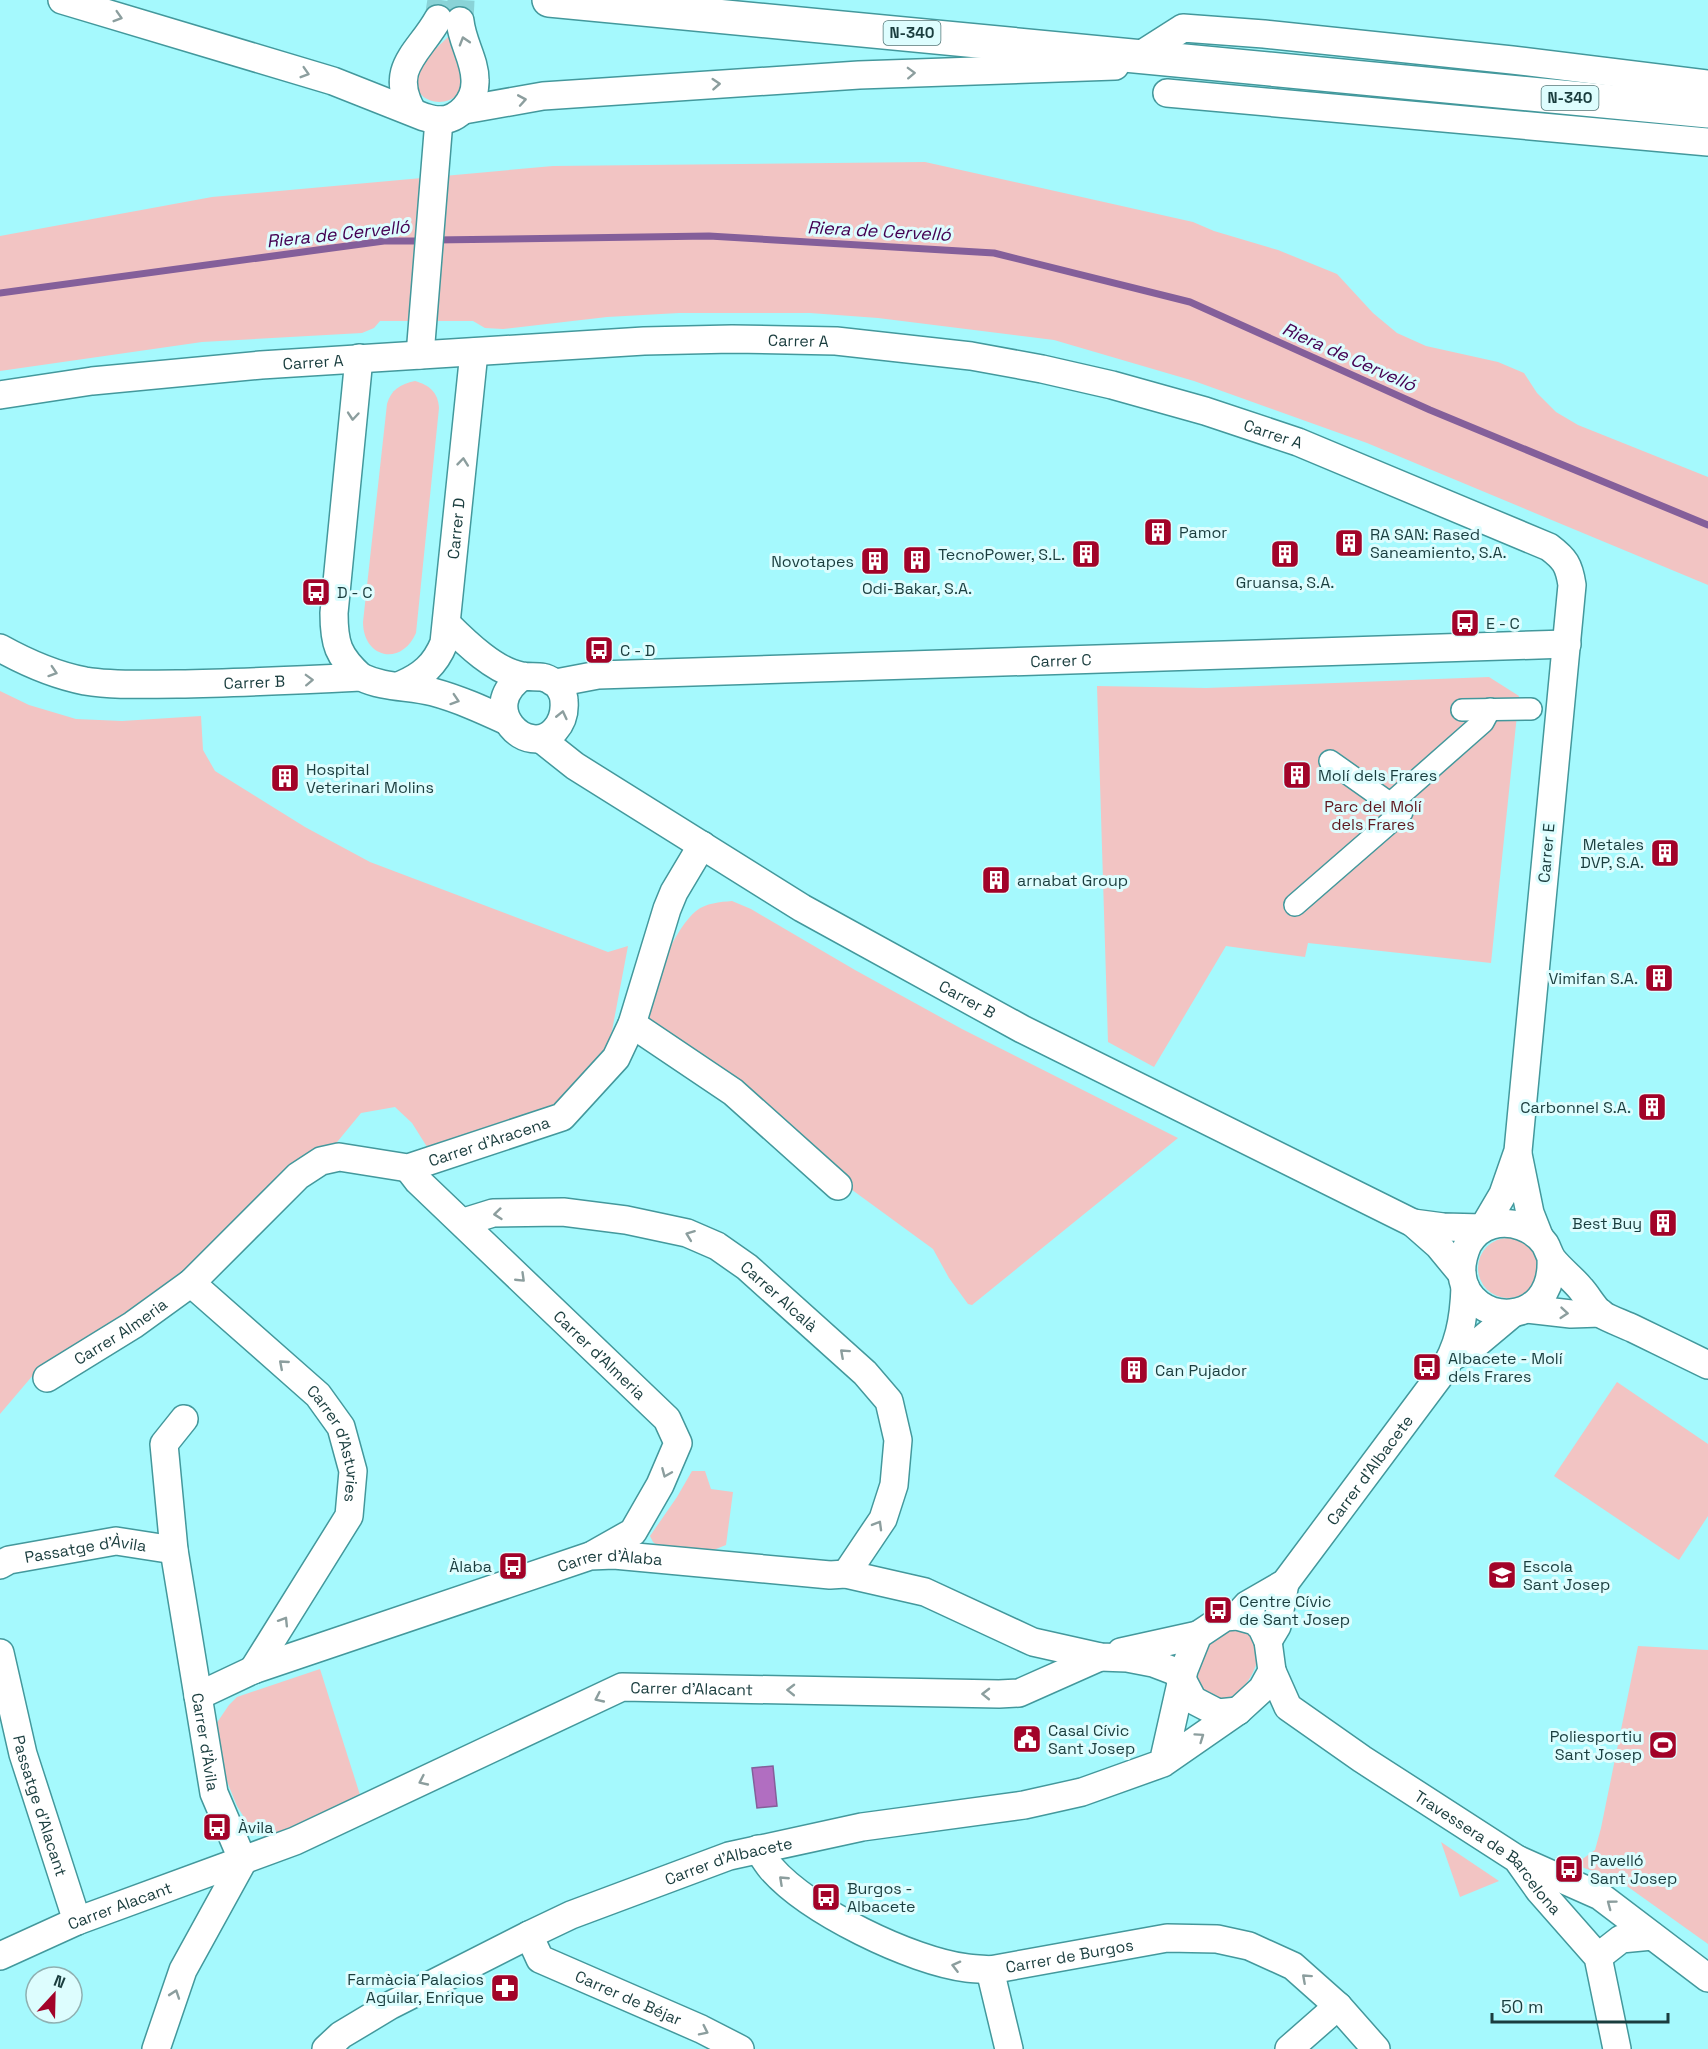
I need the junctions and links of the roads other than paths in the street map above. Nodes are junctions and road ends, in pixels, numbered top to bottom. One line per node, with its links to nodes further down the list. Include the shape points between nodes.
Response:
1 (62, 0): 8 (street, one-way to 8, via 333,81)
2 (556, 0): 3 (main road, N-340)
3 (1139, 56): 4 (main road, N-340); 5 (street, via 1183,28 1489,57)
4 (1214, 63): 7 (street, one-way to 4, via 543,96 859,75); 9 (main road, N-340)
5 (1708, 84)
6 (1167, 93): 11 (street)
7 (464, 110): 8 (street, one-way to 8, via 476,80 462,34 449,20 430,33 410,58 402,88); 10 (street)
8 (412, 111): 10 (street)
9 (1708, 111)
10 (439, 120): 12 (street)
11 (1708, 142)
12 (421, 343): 13 (street, Carrer A); 14 (street, Carrer A)
13 (474, 352): 16 (street, Carrer A, via 644,341 836,341 971,356 1042,369 1123,387 1298,442 1525,536); 17 (street, Carrer D, one-way to 13)
14 (358, 358): 15 (street, Carrer A, via 92,381); 21 (street, one-way to 21, via 334,633 345,662)
15 (0, 395)
16 (1562, 557): 18 (street, Carrer E, via 1570,569 1572,585)
17 (447, 624): 20 (street, via 487,658); 23 (street, Carrer D, via 444,643 432,665)
18 (1567, 644): 22 (street, Carrer C, via 598,675); 34 (street, Carrer E)
19 (0, 648): 21 (street, Carrer B, one-way to 21, via 56,674 116,684)
20 (523, 676): 22 (street, via 544,676); 27 (street, via 512,683 505,696)
21 (361, 677): 23 (street, Carrer B, via 373,683)
22 (556, 683): 28 (street, one-way to 22, via 552,734 565,712 564,696)
23 (401, 686): 27 (street, Carrer B, one-way to 27, via 433,692)
24 (1490, 709): 25 (street); 26 (street); 30 (street, via 1483,722)
25 (1531, 709)
26 (1462, 710)
27 (507, 721): 28 (street, Carrer B, via 514,731 527,738)
28 (541, 739): 31 (street, Carrer B, via 575,766)
29 (1330, 761): 30 (street)
30 (1390, 804): 32 (street, via 1402,812)
31 (702, 845): 33 (street, Carrer d'Aracena, via 667,909); 38 (street, Carrer B, via 802,908 1022,1029)
32 (1295, 904)
33 (632, 1024): 35 (street, Carrer d'Aracena, via 616,1058 562,1117); 36 (street, via 733,1092)
34 (1518, 1151): 39 (street, Carrer E, via 1503,1194); 40 (street, Carrer E, via 1530,1213)
35 (408, 1168): 37 (street, Carrer d'Almeria); 42 (street, Carrer d'Aracena, via 339,1157 321,1161 298,1176)
36 (838, 1186)
37 (464, 1222): 49 (street, Carrer d'Almeria, one-way to 49, via 667,1419 678,1443); 52 (street, Carrer Alcalà, one-way to 37, via 883,1518 894,1485 898,1440 889,1401 865,1373 747,1267 717,1246 687,1233 563,1212 493,1213)
38 (1413, 1223): 39 (street, Carrer B); 41 (street, Carrer B, via 1438,1245)
39 (1483, 1228): 40 (street, via 1513,1224 1526,1228); 41 (street, via 1467,1246)
40 (1545, 1247): 43 (street, via 1552,1273 1547,1289 1538,1302); 44 (street)
41 (1464, 1280): 43 (street, via 1473,1299 1484,1307 1497,1312); 45 (street, Carrer d'Albacete, via 1463,1317)
42 (191, 1283): 47 (street, Carrer Almeria, via 133,1325); 61 (street, Carrer d'Asturies, one-way to 42, via 349,1516 353,1471 341,1427 318,1395)
43 (1520, 1312): 44 (street, one-way to 44); 45 (street, Carrer d'Albacete)
44 (1601, 1313): 46 (street)
45 (1452, 1357): 53 (street, Carrer d'Albacete)
46 (1708, 1365)
47 (47, 1378)
48 (184, 1419): 50 (street, Carrer d'Àvila, via 164,1444)
49 (637, 1545): 52 (street, Carrer d'Àlaba, via 830,1575); 61 (street, Carrer d'Àlaba, via 590,1556)
50 (174, 1550): 51 (street, Passatge d'Àvila, via 116,1541 9,1560); 65 (street, Carrer d'Àvila)
51 (0, 1565)
52 (846, 1574): 57 (street, Carrer d'Àlaba, via 925,1592)
53 (1286, 1583): 54 (street, Carrer d'Albacete, via 1247,1605); 56 (street, Carrer d'Albacete, via 1277,1626)
54 (1237, 1616): 55 (street, Carrer d'Albacete, via 1225,1617); 56 (street, via 1255,1621)
55 (1198, 1635): 59 (street); 63 (street)
56 (1268, 1641): 62 (street)
57 (1033, 1642): 59 (street, Carrer d'Àlaba, via 1048,1655 1067,1660); 64 (street, via 1034,1674)
58 (0, 1653): 73 (street, Passatge d'Alacant, via 23,1754)
59 (1100, 1657): 60 (street); 64 (street, Carrer d'Alacant)
60 (1153, 1663): 63 (street); 68 (street, via 1165,1679)
61 (253, 1670): 65 (street, Carrer d'Àlaba)
62 (1272, 1671): 66 (street); 67 (street, Carrer d'Albacete, via 1262,1689)
63 (1182, 1679): 67 (street, via 1193,1700 1218,1713); 68 (street)
64 (1019, 1692): 72 (street, Carrer d'Alacant, one-way to 72, via 622,1687 295,1841)
65 (198, 1696): 72 (street, Carrer d'Àvila, via 214,1793)
66 (1288, 1707): 67 (street); 71 (street, Travessera de Barcelona)
67 (1241, 1708): 69 (street, Carrer d'Albacete, one-way to 67)
68 (1175, 1713): 69 (street)
69 (1163, 1764): 70 (street, Carrer d'Albacete, via 1082,1792 1024,1805 862,1827)
70 (758, 1849): 74 (street, Carrer d'Albacete, via 646,1886); 78 (street, Carrer de Burgos, one-way to 70, via 934,1961 855,1928 792,1888)
71 (1517, 1859): 75 (street, one-way to 71, via 1600,1896); 77 (street, Travessera de Barcelona)
72 (243, 1861): 73 (street, Carrer Alacant); 81 (street, one-way to 72, via 183,1970)
73 (76, 1921): 76 (street, Carrer Alacant)
74 (529, 1935): 82 (street, Carrer d'Albacete, via 391,2005 341,2035); 83 (street, Carrer de Béjar, one-way to 83, via 540,1959)
75 (1652, 1935): 77 (street, via 1621,1939); 79 (street)
76 (0, 1956)
77 (1598, 1957): 87 (street, Travessera de Barcelona)
78 (990, 1970): 80 (street, Carrer de Burgos, one-way to 78, via 1293,1966 1249,1946 1217,1939 1167,1938); 84 (street)
79 (1708, 1978)
80 (1338, 2006): 85 (street); 86 (street, Carrer de Burgos)
81 (156, 2049)
82 (326, 2049)
83 (740, 2049)
84 (1009, 2049)
85 (1288, 2049)
86 (1376, 2049)
87 (1617, 2049)

